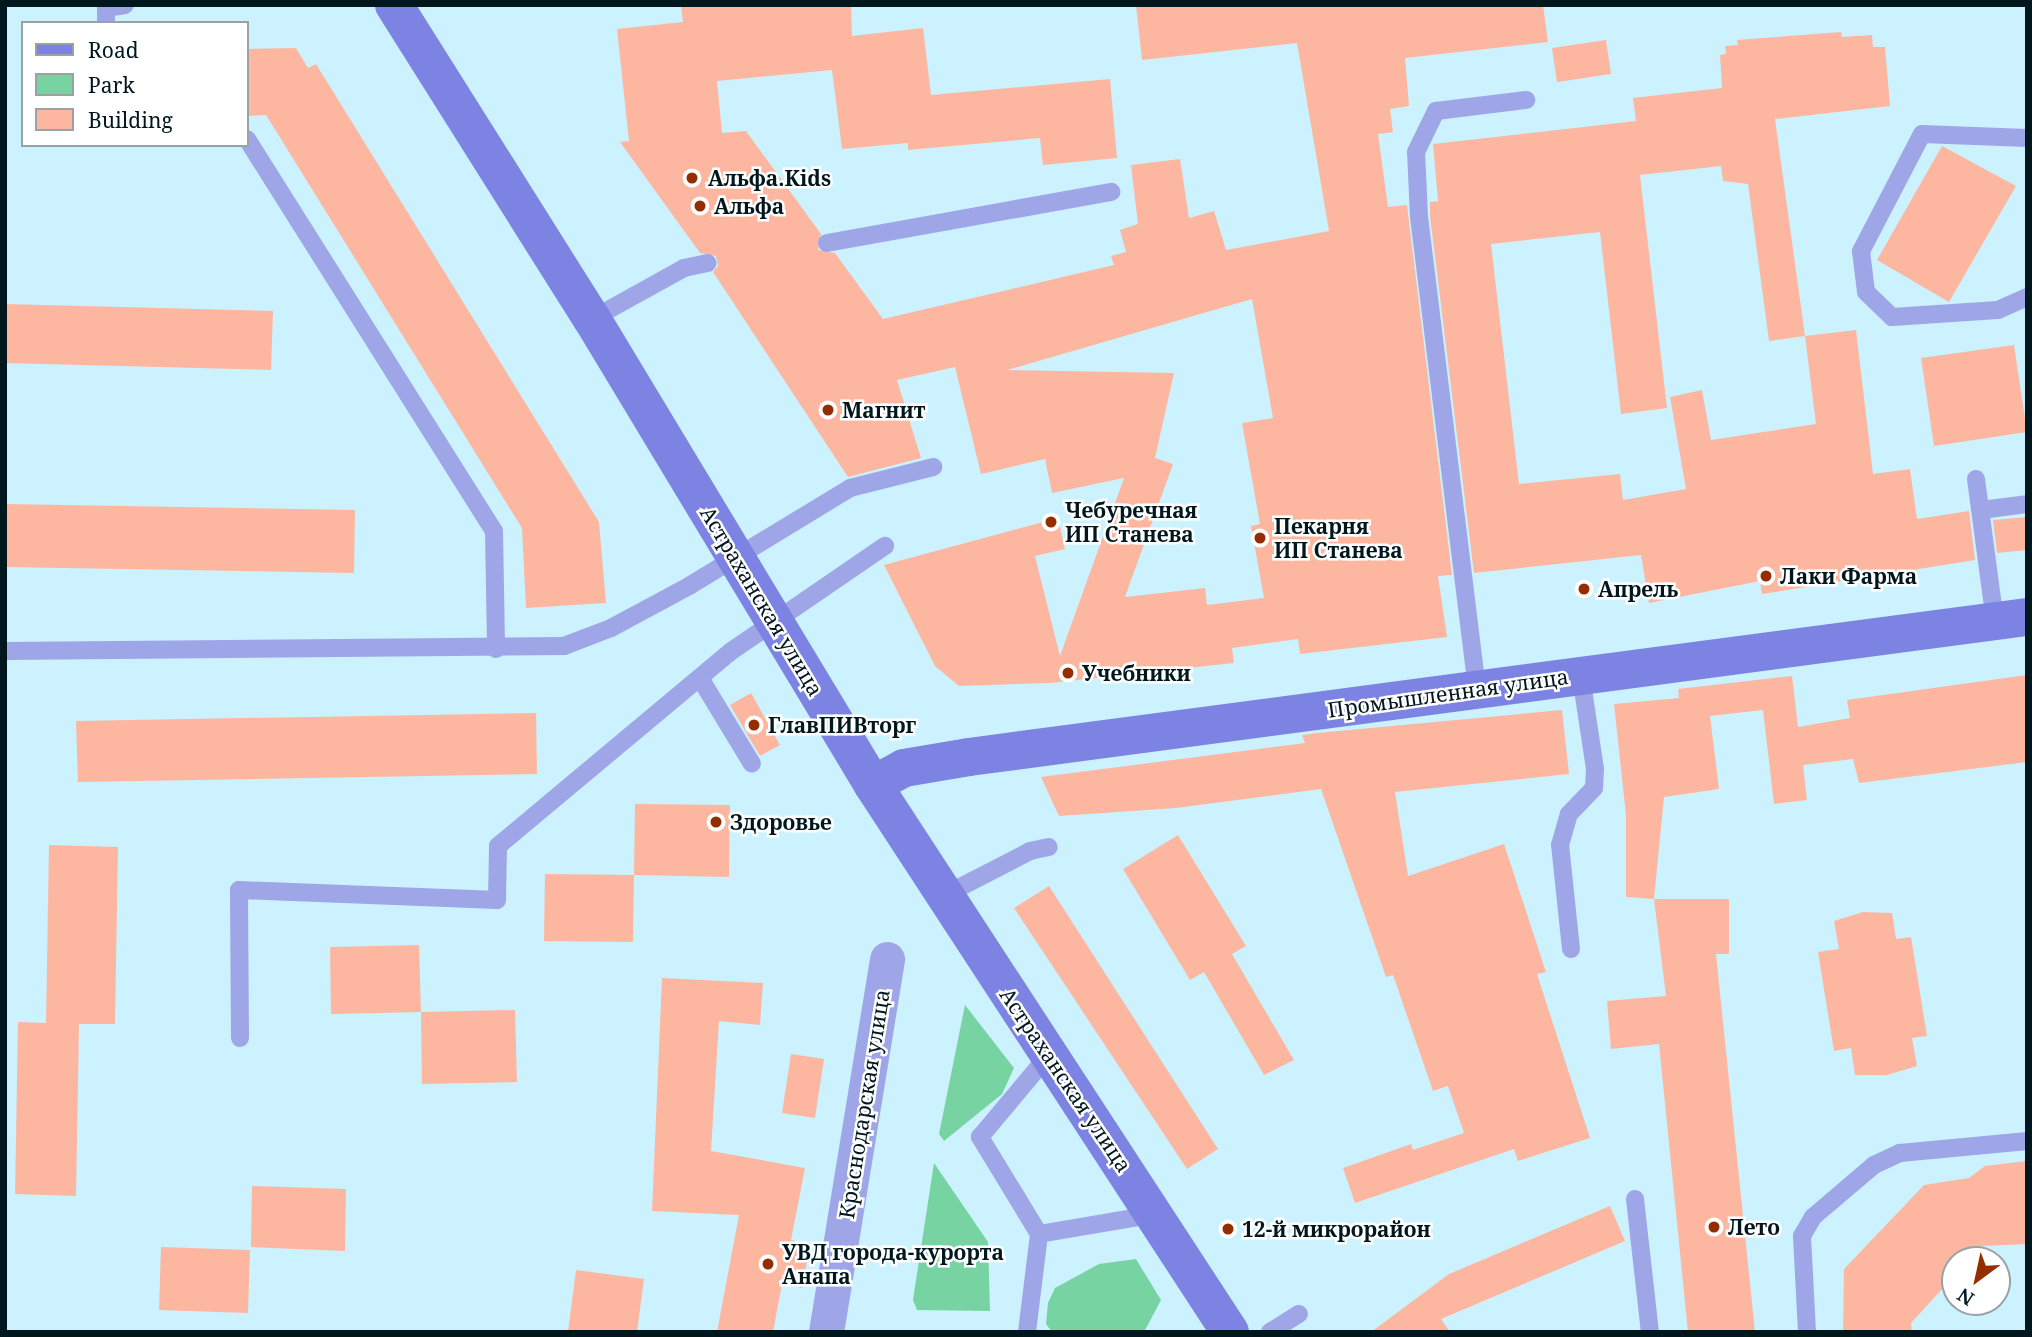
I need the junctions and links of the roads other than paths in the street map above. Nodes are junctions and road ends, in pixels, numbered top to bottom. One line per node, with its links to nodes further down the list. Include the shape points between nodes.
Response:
1 (125, 5): 3 (lane, via 106,8)
2 (394, 5): 11 (street, Астраханская улица)
3 (106, 21)
4 (1526, 100): 24 (lane, via 1436,111 1416,152 1421,231)
5 (2027, 138): 10 (lane, via 1922,134 1861,251 1866,292 1892,317 1998,310)
6 (248, 141): 20 (lane, via 494,531)
7 (1111, 192): 8 (lane)
8 (827, 243)
9 (707, 263): 11 (lane, via 684,268)
10 (2027, 297)
11 (592, 319): 17 (street, Астраханская улица)
12 (933, 467): 17 (lane, via 850,488)
13 (1976, 479): 15 (lane)
14 (2027, 504): 15 (lane)
15 (1980, 510): 18 (lane)
16 (885, 546): 19 (lane)
17 (736, 560): 19 (street, Астраханская улица); 20 (lane, via 611,628 565,646)
18 (2011, 619): 22 (street, Промышленная улица)
19 (774, 624): 23 (lane); 26 (street, Астраханская улица)
20 (496, 649): 21 (lane)
21 (5, 651)
22 (1581, 676): 24 (street, Промышленная улица); 29 (lane, via 1595,769 1594,788 1569,814 1560,845)
23 (700, 678): 25 (lane); 31 (lane, via 498,846 497,900 239,890)
24 (1477, 689): 26 (street, Промышленная улица, via 969,757 904,768)
25 (752, 764)
26 (873, 785): 28 (street, Астраханская улица)
27 (1049, 847): 28 (lane, via 1030,850)
28 (943, 896): 32 (street, Астраханская улица)
29 (1571, 949)
30 (887, 959): 38 (street, Краснодарская улица)
31 (240, 1038)
32 (1048, 1056): 35 (street, Астраханская улица); 36 (lane, via 980,1137)
33 (2027, 1141): 43 (lane, via 1900,1153 1874,1165 1813,1217 1802,1236)
34 (1635, 1199): 42 (lane)
35 (1157, 1214): 36 (lane); 40 (street, Астраханская улица)
36 (1039, 1234): 39 (lane)
37 (1298, 1314): 41 (lane)
38 (826, 1332)
39 (1027, 1332)
40 (1230, 1332)
41 (1270, 1332)
42 (1650, 1332)
43 (1807, 1332)

